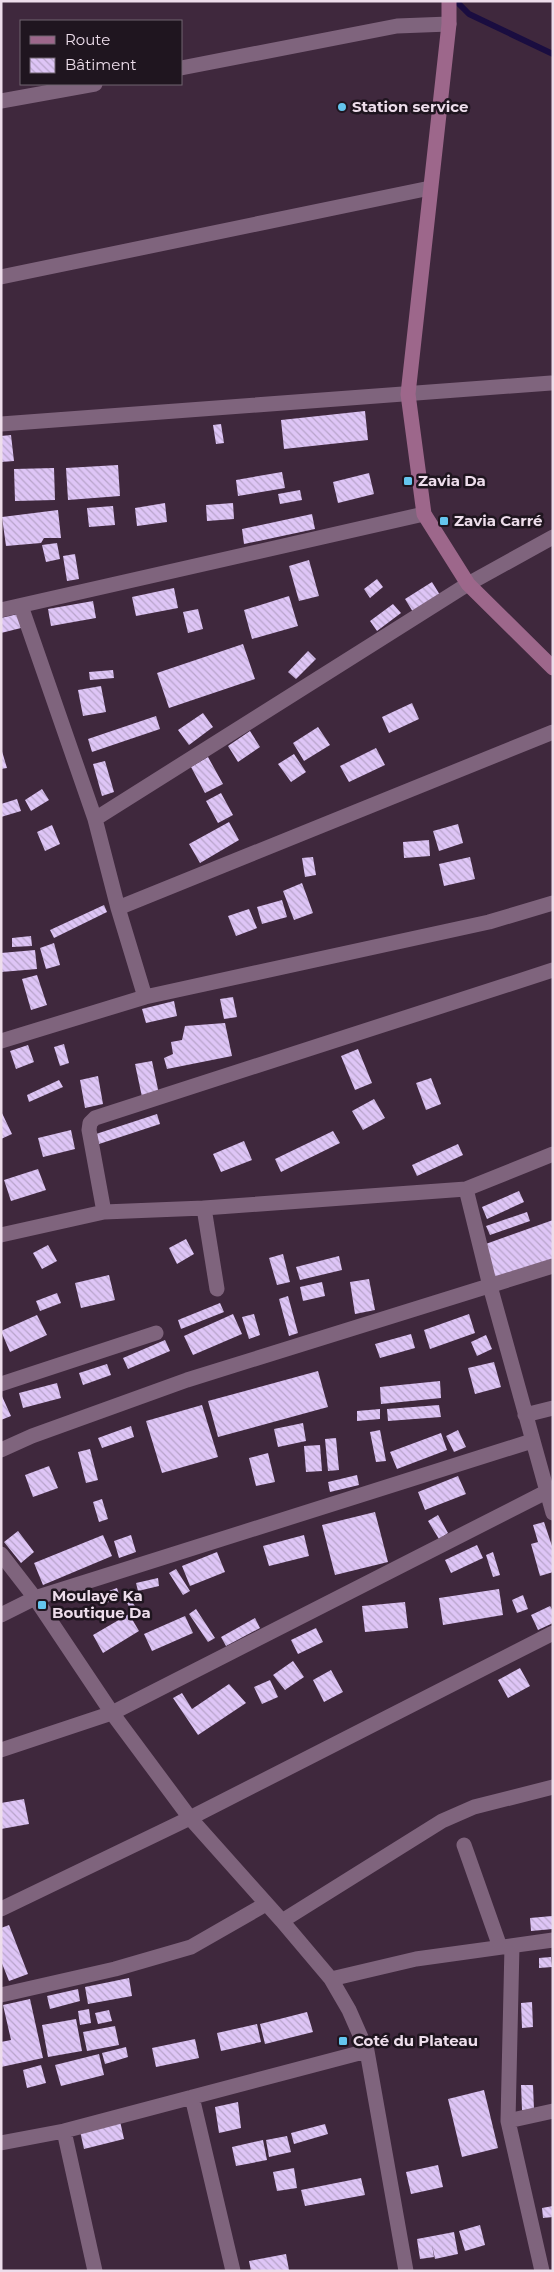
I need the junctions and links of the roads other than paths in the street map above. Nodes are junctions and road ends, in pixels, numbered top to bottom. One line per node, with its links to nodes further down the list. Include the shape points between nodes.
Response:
1 (449, 1): 2 (main road)
2 (449, 24): 3 (street, via 397,26); 6 (main road)
3 (182, 68)
4 (89, 85): 5 (street)
5 (1, 101)
6 (430, 188): 7 (street); 9 (main road)
7 (1, 277)
8 (551, 383): 9 (street)
9 (408, 394): 10 (street); 11 (main road)
10 (1, 424)
11 (424, 514): 13 (main road); 14 (street)
12 (553, 537): 13 (street)
13 (468, 584): 16 (main road); 18 (street)
14 (21, 606): 15 (street); 18 (street)
15 (1, 610)
16 (553, 668)
17 (553, 732): 20 (street)
18 (95, 819): 20 (street)
19 (553, 903): 22 (street, via 489,922)
20 (118, 908): 22 (street)
21 (553, 970): 27 (street, via 95,1118 90,1122 89,1130)
22 (145, 997): 23 (street)
23 (1, 1041)
24 (553, 1154): 25 (street)
25 (466, 1189): 26 (street); 30 (street)
26 (204, 1208): 27 (street); 31 (street)
27 (104, 1212): 28 (street)
28 (1, 1235)
29 (553, 1266): 30 (street)
30 (490, 1286): 35 (street); 37 (street, via 186,1380)
31 (217, 1289)
32 (156, 1333): 33 (street)
33 (1, 1384)
34 (553, 1408): 35 (street)
35 (525, 1415): 36 (street)
36 (532, 1441): 38 (street); 41 (street)
37 (1, 1450)
38 (546, 1492): 39 (street); 44 (street)
39 (553, 1513)
40 (1, 1554): 41 (street)
41 (35, 1598): 42 (street); 44 (street)
42 (1, 1615)
43 (553, 1634): 47 (street)
44 (112, 1713): 45 (street); 47 (street)
45 (1, 1750)
46 (553, 1787): 52 (street, via 474,1807 442,1821)
47 (190, 1818): 50 (street); 51 (street)
48 (464, 1845): 54 (street)
49 (1, 1892): 51 (street)
50 (266, 1904): 52 (street); 56 (street, via 191,1948)
51 (5, 1907)
52 (282, 1921): 55 (street)
53 (553, 1940): 54 (street)
54 (506, 1946): 55 (street, via 416,1959); 60 (street)
55 (331, 1979): 57 (street)
56 (1, 1995)
57 (367, 2050): 58 (street); 65 (street)
58 (192, 2097): 61 (street); 64 (street)
59 (553, 2111): 60 (street)
60 (508, 2121): 66 (street)
61 (64, 2131): 62 (street); 63 (street)
62 (1, 2143)
63 (95, 2271)
64 (233, 2271)
65 (406, 2271)
66 (542, 2271)

